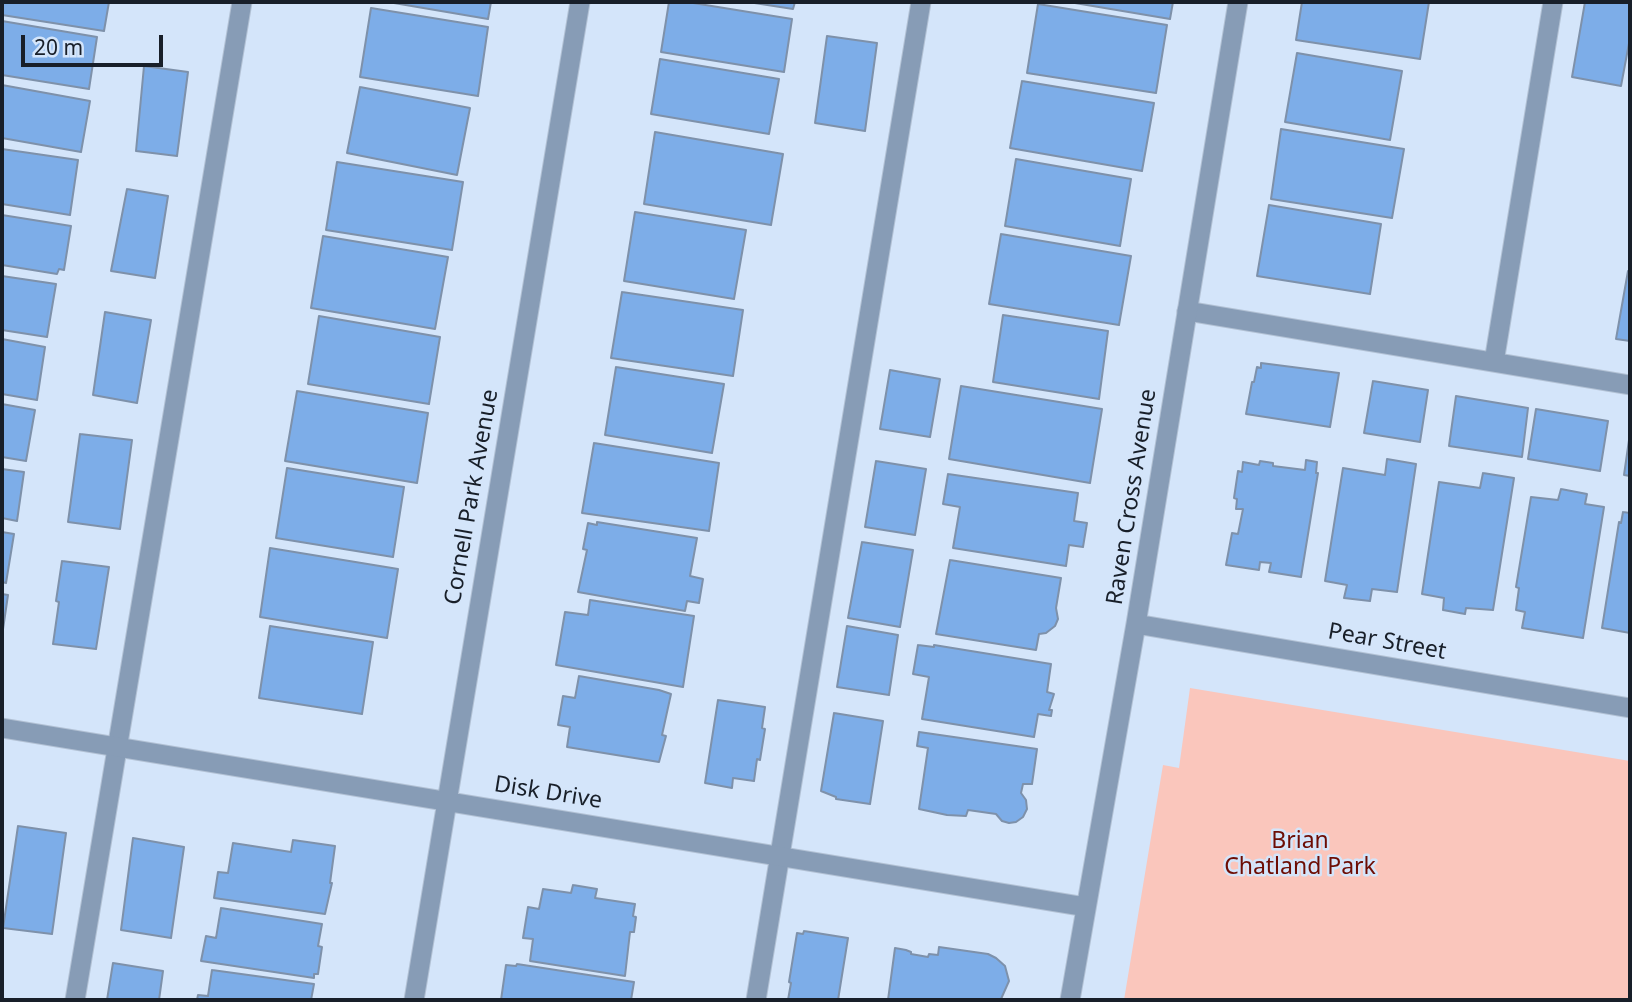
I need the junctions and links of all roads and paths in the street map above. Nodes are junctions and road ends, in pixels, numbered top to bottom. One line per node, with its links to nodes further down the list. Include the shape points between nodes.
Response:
1 (242, 2): 12 (street)
2 (580, 2): 13 (street, Cornell Park Avenue)
3 (922, 2): 14 (street)
4 (1238, 2): 6 (street, Raven Cross Avenue)
5 (1553, 2): 7 (street)
6 (1187, 311): 7 (street); 9 (street, Raven Cross Avenue)
7 (1494, 362): 8 (street)
8 (1630, 385)
9 (1136, 624): 10 (street, Pear Street); 15 (street, Raven Cross Avenue)
10 (1630, 708)
11 (2, 728): 12 (street, Disk Drive)
12 (118, 748): 13 (street, Disk Drive); 16 (street)
13 (446, 801): 14 (street, Disk Drive); 17 (street, Cornell Park Avenue)
14 (780, 855): 15 (street, Disk Drive); 18 (street)
15 (1086, 907): 19 (street, Raven Cross Avenue)
16 (75, 1000)
17 (414, 1000)
18 (755, 1000)
19 (1070, 1000)

